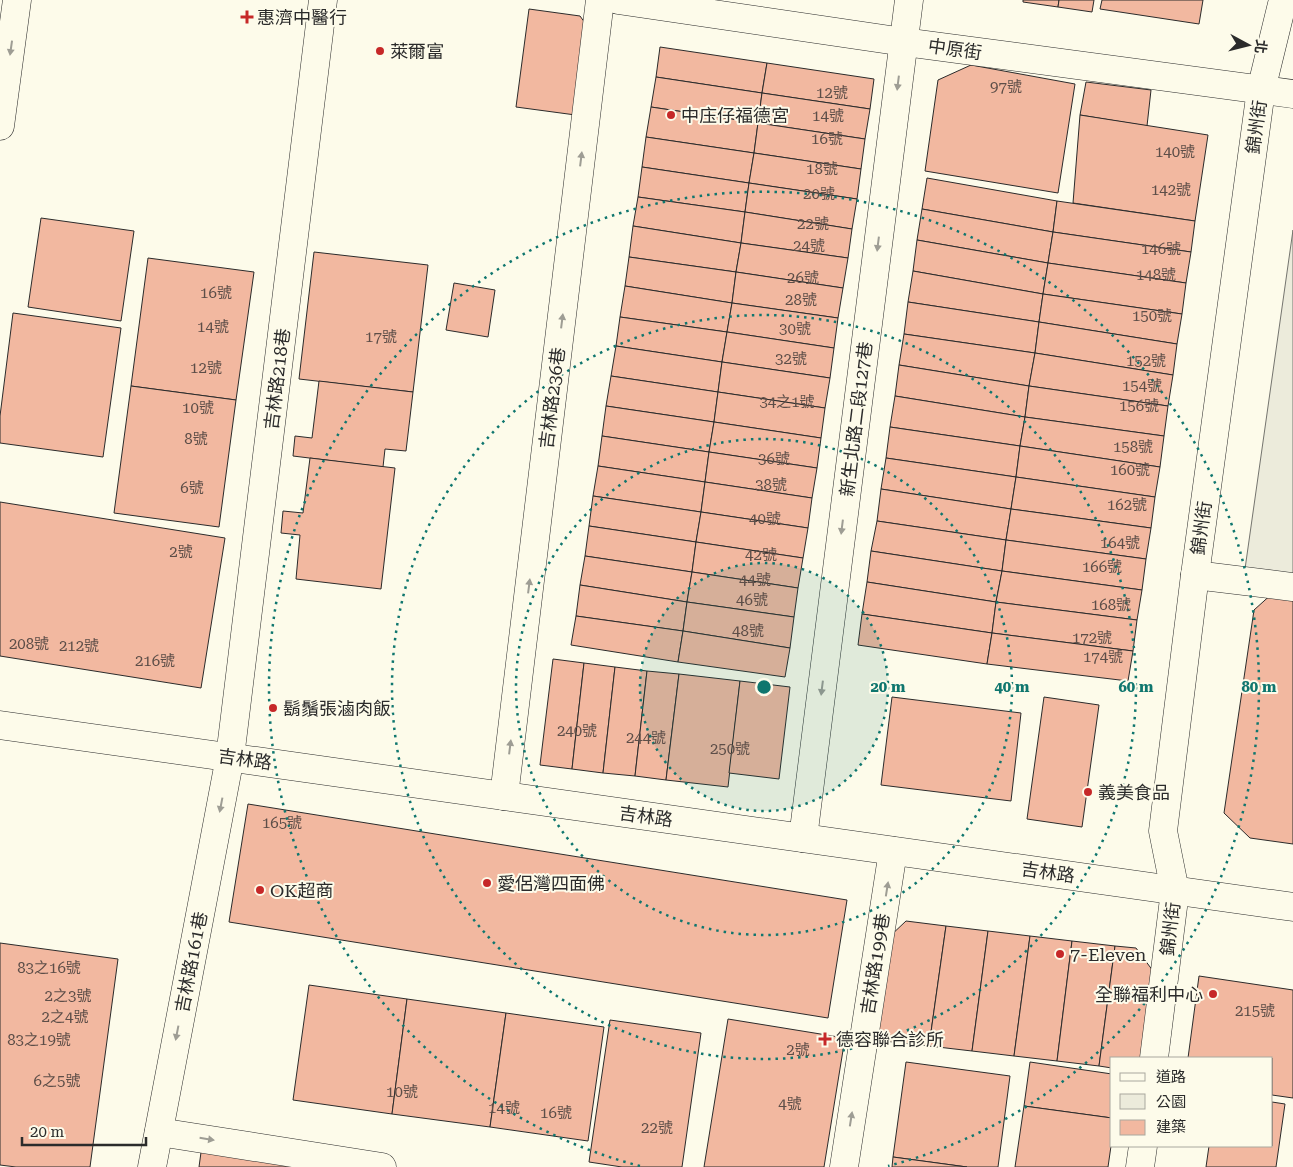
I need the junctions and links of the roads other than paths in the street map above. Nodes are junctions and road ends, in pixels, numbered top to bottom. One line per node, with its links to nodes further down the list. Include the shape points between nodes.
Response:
1 (17, 0): 10 (street, one-way to 10)
2 (323, 0): 14 (street, 吉林路218巷)
3 (600, 0): 15 (street, 吉林路236巷, one-way to 3)
4 (618, 0): 7 (street, 中原街)
5 (909, 0): 7 (street, 新生北路二段127巷)
6 (1284, 1): 8 (street, 錦州街)
7 (904, 42): 8 (street, 中原街); 16 (street, 新生北路二段127巷, one-way to 16)
8 (1261, 90): 9 (street, 中原街); 11 (street, 錦州街)
9 (1293, 94)
10 (0, 126)
11 (1195, 575): 12 (street); 18 (street, 錦州街, via 1162,831)
12 (1293, 587)
13 (0, 725): 14 (street, 吉林路)
14 (230, 757): 15 (street, 吉林路); 21 (street, 吉林路161巷, one-way to 21)
15 (504, 796): 16 (street, 吉林路)
16 (803, 838): 17 (street, 吉林路)
17 (893, 851): 18 (street, 吉林路); 25 (street, 吉林路199巷, one-way to 17)
18 (1175, 891): 19 (street, 吉林路); 20 (street, 錦州街)
19 (1293, 907)
20 (1154, 1057)
21 (159, 1132): 23 (street, 吉林路161巷); 24 (street, one-way to 24)
22 (1143, 1147): 26 (street)
23 (152, 1167)
24 (382, 1167)
25 (844, 1167)
26 (1140, 1167)

